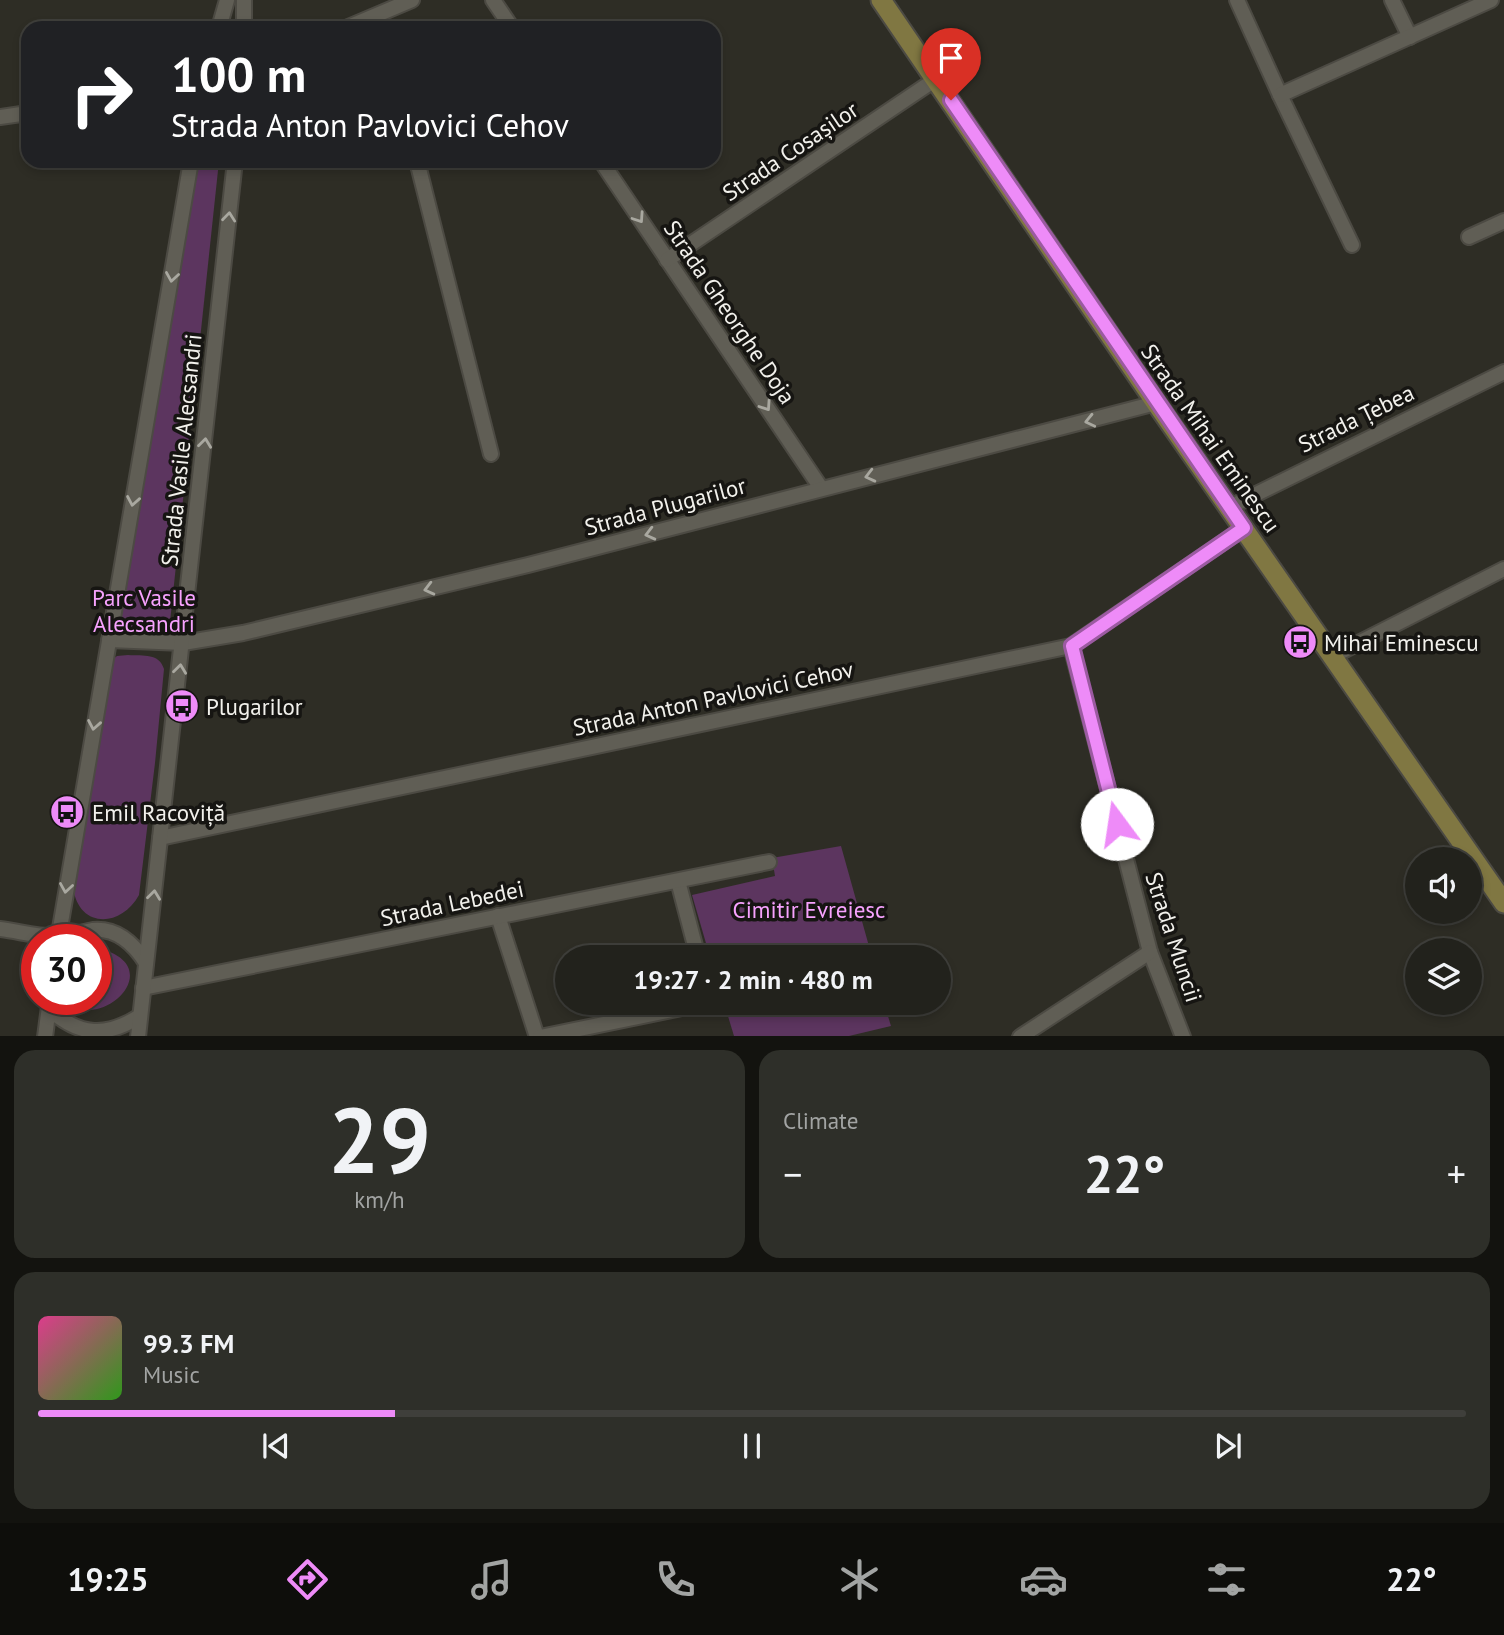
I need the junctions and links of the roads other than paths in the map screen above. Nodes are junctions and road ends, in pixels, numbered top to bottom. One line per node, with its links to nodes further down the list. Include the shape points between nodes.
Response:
1 (227, 0): 9 (street)
2 (244, 0): 10 (street)
3 (412, 0): 11 (street)
4 (493, 0): 12 (street)
5 (881, 0): 14 (main road, Strada Mihai Eminescu)
6 (1237, 0): 15 (street)
7 (1392, 0): 13 (street)
8 (1491, 0): 13 (street)
9 (221, 21)
10 (244, 21)
11 (378, 21)
12 (507, 21)
13 (1410, 37): 15 (street)
14 (936, 79): 25 (street, Strada Cosașilor); 27 (main road, Strada Mihai Eminescu)
15 (1280, 95): 24 (street)
16 (21, 114): 17 (street)
17 (0, 117)
18 (190, 168): 33 (street, Strada Vasile Alecsandri, one-way to 33)
19 (234, 168): 34 (street, Strada Vasile Alecsandri, one-way to 19)
20 (419, 168): 28 (street)
21 (606, 168): 25 (street, Strada Gheorghe Doja, one-way to 25)
22 (1504, 221): 23 (street)
23 (1469, 237)
24 (1352, 245)
25 (667, 260): 29 (street, Strada Gheorghe Doja, one-way to 29)
26 (1504, 372): 30 (street, Strada Țebea)
27 (1156, 403): 29 (street, Strada Plugarilor, one-way to 29); 30 (main road, Strada Mihai Eminescu)
28 (491, 454)
29 (821, 488): 34 (street, Strada Plugarilor, one-way to 34, via 465,580 243,633)
30 (1230, 508): 31 (main road, Strada Mihai Eminescu)
31 (1244, 528): 35 (street, Strada Anton Pavlovici Cehov); 36 (main road, Strada Mihai Eminescu)
32 (1504, 569): 36 (street)
33 (109, 640): 34 (street, Strada Plugarilor); 42 (street, Strada Vasile Alecsandri, one-way to 42)
34 (183, 642): 37 (street, Strada Vasile Alecsandri, one-way to 34)
35 (1072, 646): 37 (street, Strada Anton Pavlovici Cehov); 47 (street, Strada Muncii)
36 (1333, 656): 40 (main road, Strada Mihai Eminescu)
37 (160, 838): 48 (street, Strada Vasile Alecsandri, one-way to 37)
38 (769, 862): 39 (street, Strada Lebedei)
39 (678, 881): 41 (street, Strada Lebedei); 46 (street)
40 (1504, 903)
41 (498, 916): 49 (street, Strada Lebedei); 58 (street)
42 (60, 924)
43 (0, 929): 44 (street)
44 (21, 932)
45 (112, 933): 48 (street, via 125,938)
46 (695, 945)
47 (1150, 952): 60 (street); 61 (street, Strada Muncii)
48 (146, 963): 49 (street, Strada Vasile Alecsandri)
49 (143, 988): 53 (street, Strada Vasile Alecsandri)
50 (48, 1015): 54 (street)
51 (60, 1015): 55 (street, via 76,1032)
52 (647, 1015): 59 (street)
53 (140, 1016): 56 (street, via 126,1030); 57 (street, Strada Vasile Alecsandri)
54 (45, 1036)
55 (90, 1036)
56 (98, 1036)
57 (138, 1036)
58 (538, 1036)
59 (543, 1036)
60 (1022, 1036)
61 (1183, 1036)

